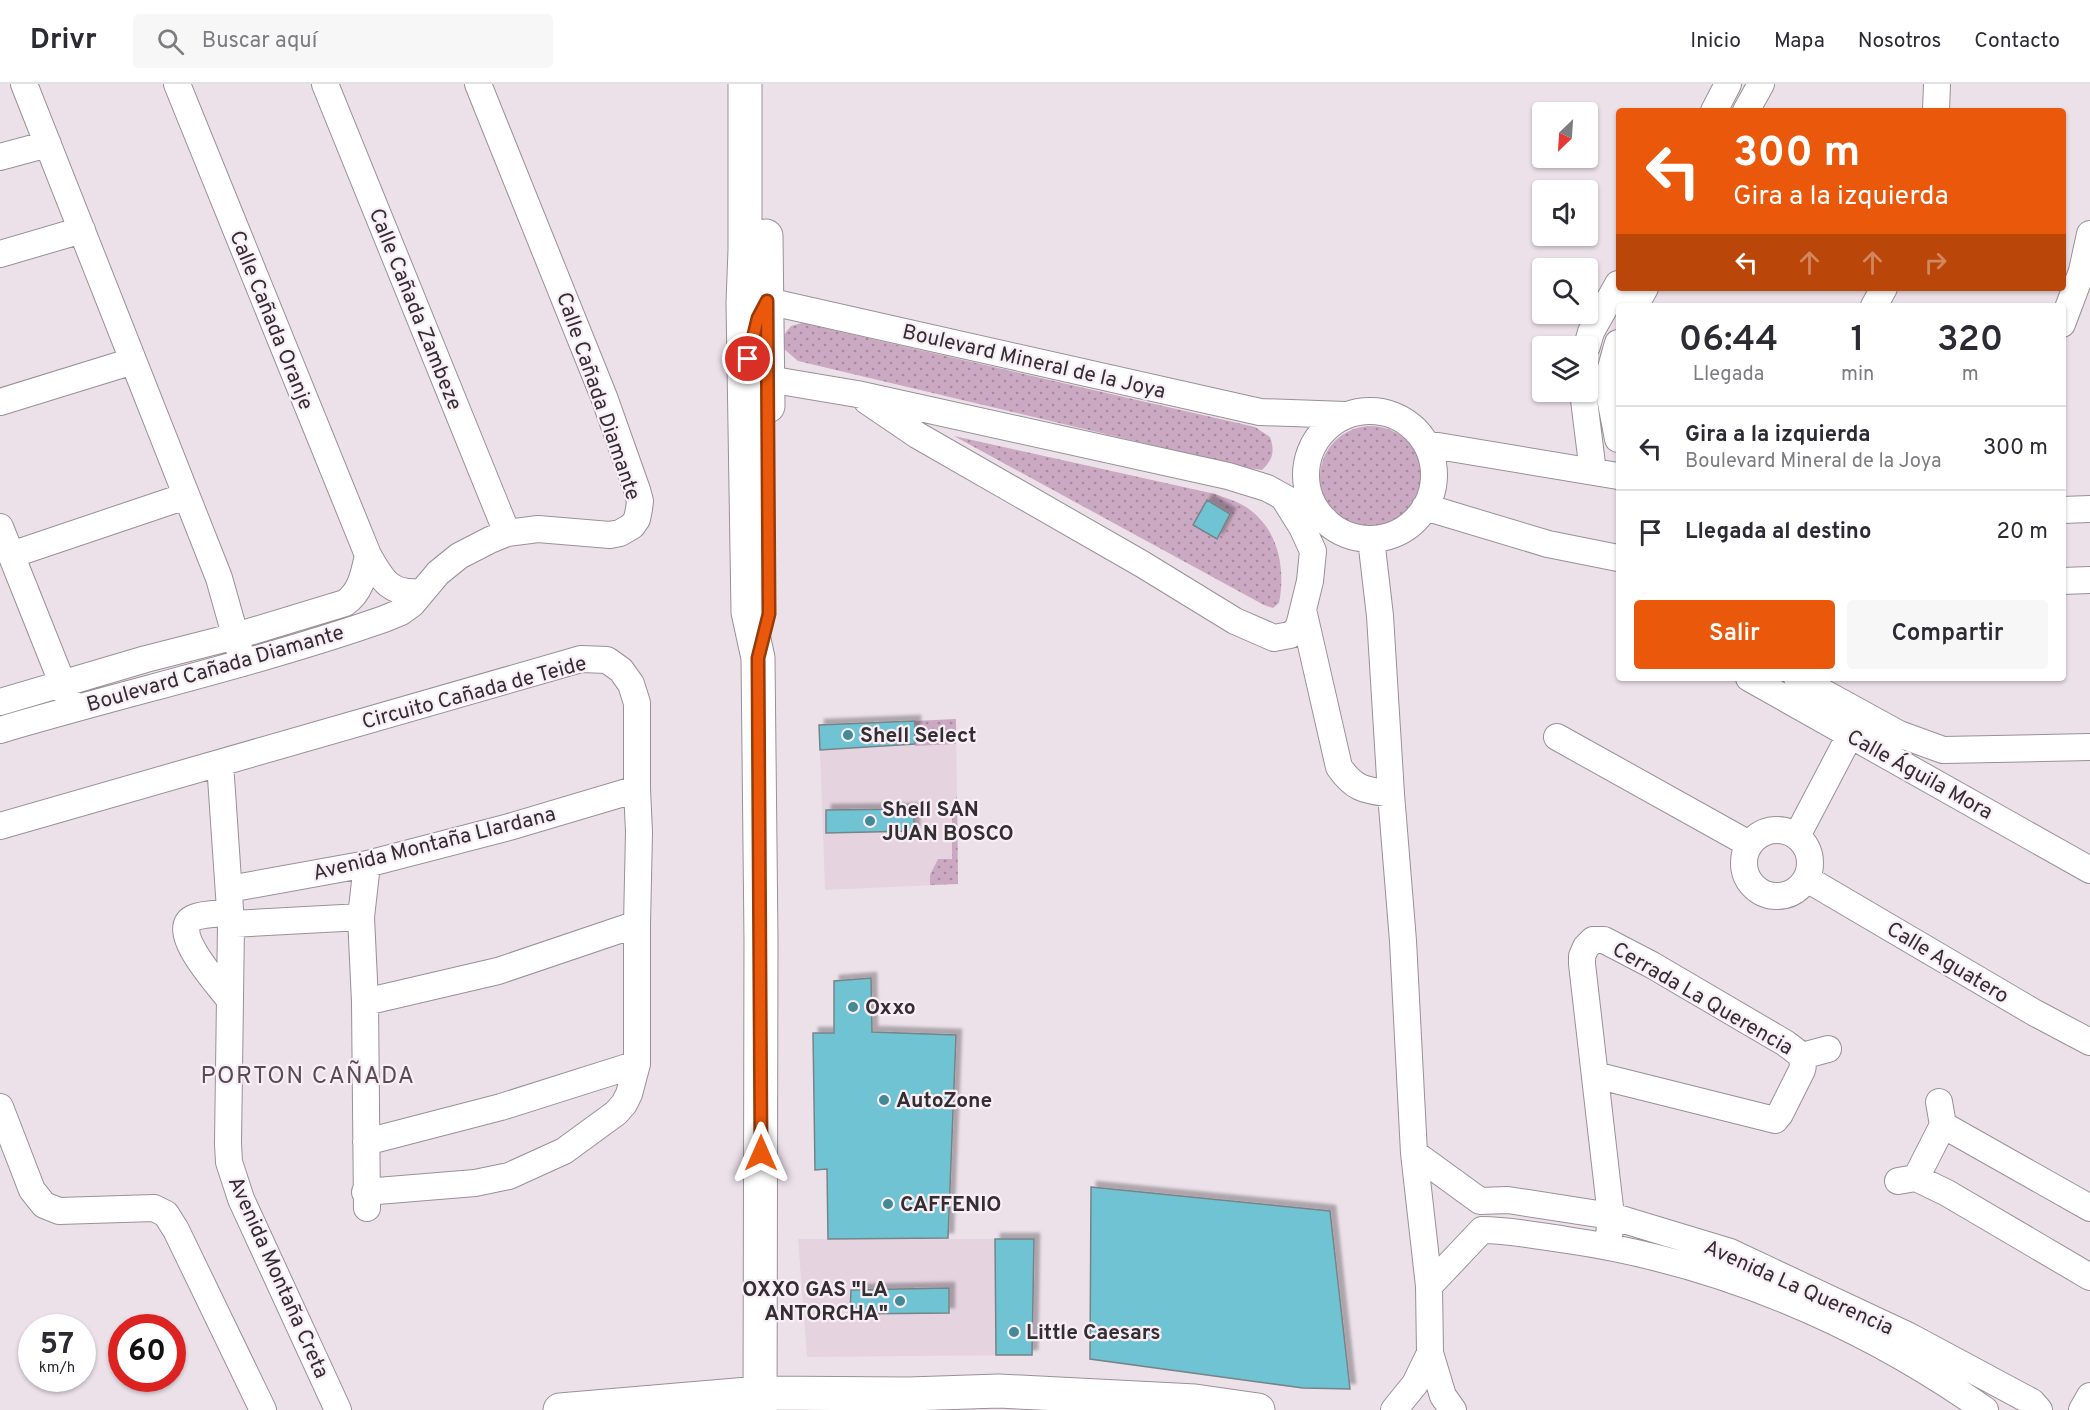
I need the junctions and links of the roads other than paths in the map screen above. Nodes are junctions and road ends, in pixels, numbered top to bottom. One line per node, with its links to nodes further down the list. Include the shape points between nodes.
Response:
1 (24, 84): 13 (street)
2 (177, 84): 43 (street, Calle Cañada Oranje)
3 (325, 84): 40 (street, Calle Cañada Zambeze)
4 (478, 84): 40 (street, Calle Cañada Diamante, via 604,397 640,501 637,519 620,533 538,529)
5 (745, 84): 19 (main road, via 745,250)
6 (765, 84): 19 (main road)
7 (1728, 84): 10 (street)
8 (1761, 84): 11 (street)
9 (1937, 84): 12 (street)
10 (1716, 108)
11 (1748, 108)
12 (1936, 108)
13 (48, 144): 14 (street); 15 (street)
14 (0, 157)
15 (82, 230): 17 (street); 23 (street)
16 (2090, 234): 20 (street, via 2082,271)
17 (0, 254)
18 (1616, 288): 21 (street)
19 (755, 302): 24 (main road); 24 (street, via 758,318 752,341); 28 (street, Boulevard Mineral de la Joya, via 1260,412)
20 (2066, 313)
21 (1590, 336)
22 (1616, 350): 29 (street, via 1607,382)
23 (133, 361): 26 (street); 33 (street)
24 (757, 378): 25 (street); 93 (main road, via 769,614 758,658)
25 (857, 394): 34 (street, via 1228,476); 48 (street, via 917,435 1259,633 1274,638 1290,635 1297,630)
26 (0, 402)
27 (1584, 402): 31 (street)
28 (1346, 415): 30 (street, via 1383,412 1400,418); 38 (street, via 1330,424 1309,453 1307,489)
29 (1616, 429)
30 (1426, 444): 31 (street); 35 (street, via 1433,465 1433,487)
31 (1593, 472): 32 (street)
32 (1616, 476)
33 (186, 496): 42 (street); 49 (street, via 219,578)
34 (1283, 497): 38 (street); 48 (street, via 1312,551)
35 (1425, 507): 41 (street, via 1412,524 1393,535); 44 (street, via 1539,541)
36 (2090, 509): 37 (street)
37 (2066, 510)
38 (1325, 520): 41 (street, via 1338,531)
39 (0, 527): 42 (street)
40 (507, 533): 47 (street, Calle Cañada Diamante, via 459,556)
41 (1371, 539): 64 (street)
42 (11, 555): 53 (street)
43 (368, 555): 47 (street, Calle Cañada Oranje, via 388,585 408,593); 49 (street, Boulevard Cañada Diamante, via 353,598 329,609)
44 (1616, 558)
45 (2090, 580): 46 (street)
46 (2066, 581)
47 (421, 592): 50 (street, Boulevard Cañada Diamante, via 412,604 384,620)
48 (1304, 614): 64 (street, via 1339,767 1348,781 1362,790)
49 (236, 636): 50 (street); 53 (street, Boulevard Cañada Diamante)
50 (243, 663): 55 (street, Boulevard Cañada Diamante)
51 (1754, 681): 57 (street, Calle Águila Mora)
52 (1802, 681): 60 (street, Calle Águila Mora, via 1899,734)
53 (63, 684): 54 (street, Boulevard Cañada Diamante); 55 (street)
54 (0, 702)
55 (73, 708): 56 (street, Boulevard Cañada Diamante)
56 (0, 730)
57 (1850, 735): 62 (street, Calle Águila Mora); 66 (street)
58 (1557, 737): 67 (street)
59 (2090, 747): 60 (street, Calle Águila Mora)
60 (1943, 750): 62 (street)
61 (220, 763): 63 (street, Circuito Cañada de Teide, via 581,659 595,659 607,660 631,684 637,703); 65 (street, Circuito Cañada de Teide); 71 (street)
62 (1930, 778): 69 (street, Calle Águila Mora)
63 (637, 789): 68 (street, Avenida Montaña Llardana); 73 (street, Circuito Cañada de Teide)
64 (1391, 794): 83 (street)
65 (0, 826)
66 (1797, 836): 67 (street, via 1780,830 1763,833); 70 (street, via 1807,848 1811,863)
67 (1749, 844): 70 (street, via 1744,859 1746,874 1754,887 1767,895 1783,896 1797,891)
68 (367, 864): 71 (street, Avenida Montaña Llardana); 72 (street, Circuito Cañada de Teide)
69 (2090, 870)
70 (1807, 879): 76 (street, Calle Aguatero)
71 (230, 909): 72 (street); 74 (street, Avenida Montaña Creta); 74 (street, via 195,917 185,932 197,956)
72 (361, 917): 75 (street, Circuito Cañada de Teide)
73 (637, 924): 75 (street, via 498,971); 79 (street, Circuito Cañada de Teide)
74 (229, 999): 95 (street, Avenida Montaña Creta, via 228,1144 233,1178)
75 (365, 1002): 82 (street, Circuito Cañada de Teide)
76 (2090, 1042)
77 (1828, 1049): 78 (street)
78 (1802, 1056): 80 (street, Cerrada La Querencia, via 1802,1070 1776,1124); 80 (street, Cerrada La Querencia, via 1590,931 1582,964)
79 (637, 1064): 82 (street, via 501,1107); 82 (street, Circuito Cañada de Teide, via 624,1104 604,1123 564,1150 499,1179 366,1200)
80 (1595, 1075): 86 (street, Cerrada La Querencia)
81 (0, 1107): 94 (street, via 29,1182 44,1204 59,1211 154,1208 166,1214)
82 (366, 1142)
83 (1414, 1153): 84 (street); 90 (street)
84 (1480, 1201): 86 (street, Avenida La Querencia, via 1508,1200); 87 (street)
85 (2090, 1208): 89 (street, via 1941,1114 1907,1180 1947,1193)
86 (1611, 1216): 88 (street, Cerrada La Querencia); 101 (street, Avenida La Querencia, via 1730,1252 1909,1336 2032,1402)
87 (1482, 1230): 88 (street, Avenida La Querencia); 90 (street)
88 (1608, 1246): 100 (street, Avenida La Querencia, via 1673,1260 1787,1301 1898,1354)
89 (2090, 1277)
90 (1429, 1286): 91 (street)
91 (1430, 1353): 98 (street, via 1415,1384); 99 (street, via 1443,1396)
92 (2090, 1396): 102 (street)
93 (760, 1402): 96 (main road); 97 (main road, via 999,1391 1195,1401)
94 (263, 1410)
95 (338, 1410)
96 (560, 1410)
97 (1258, 1410)
98 (1394, 1410)
99 (1453, 1410)
100 (1985, 1410)
101 (2039, 1410)
102 (2082, 1410)

